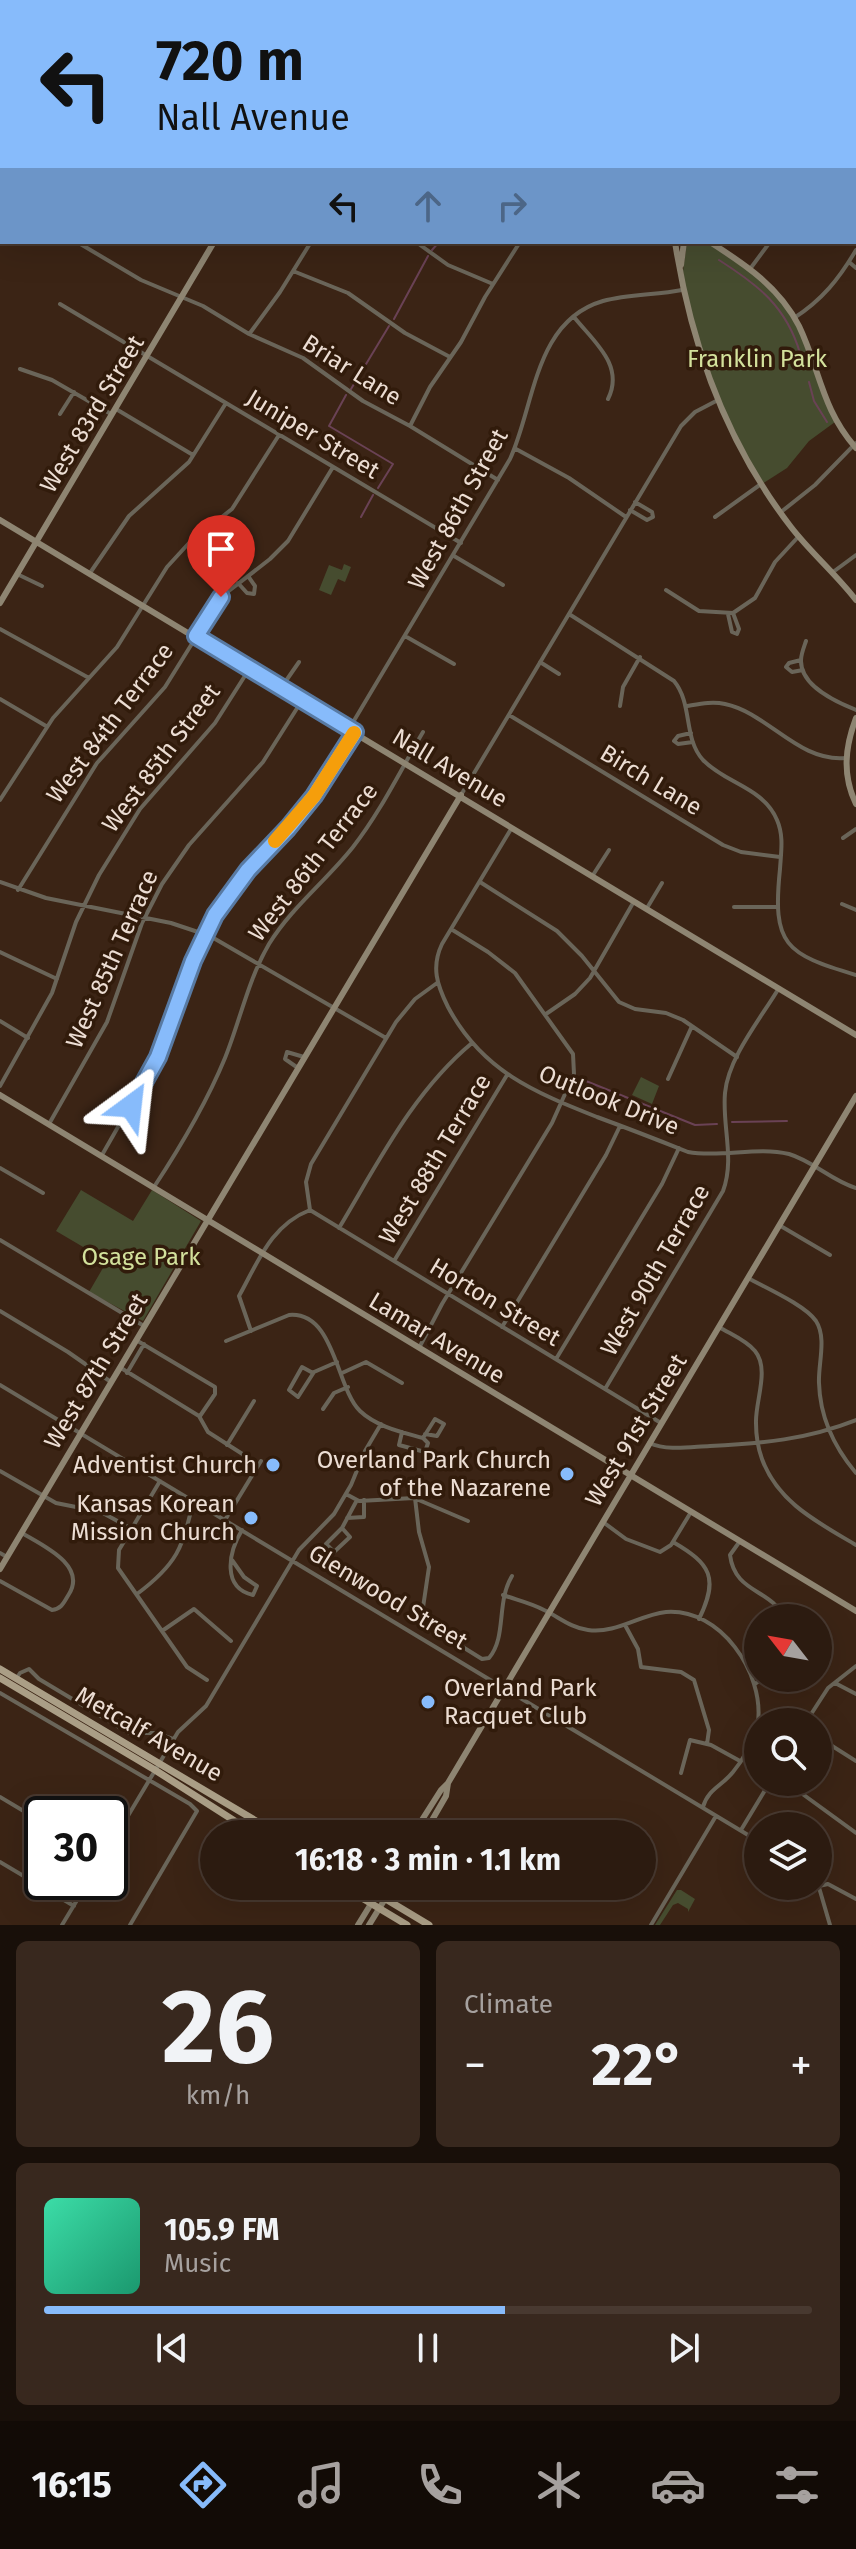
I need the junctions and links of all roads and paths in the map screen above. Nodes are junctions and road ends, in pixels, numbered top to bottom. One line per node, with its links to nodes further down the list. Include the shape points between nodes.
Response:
1 (80, 244): 18 (street, Briar Lane)
2 (213, 244): 18 (street, West 83rd Street)
3 (310, 244): 14 (street)
4 (419, 244): 16 (street, via 448,265)
5 (519, 244): 16 (street)
6 (675, 244): 15 (street)
7 (684, 244): 15 (street)
8 (713, 244): 13 (street)
9 (769, 244): 13 (street)
10 (856, 250): 11 (street)
11 (849, 262): 12 (street); 21 (street, via 824,296)
12 (856, 268)
13 (750, 269): 21 (street, via 773,288)
14 (293, 271): 22 (street); 24 (street, via 348,293)
15 (680, 273): 17 (street)
16 (493, 284): 24 (street)
17 (682, 290): 20 (street, West 86th Street, via 603,301); 28 (street)
18 (182, 298): 22 (street, Briar Lane); 23 (street, West 83rd Street)
19 (60, 304): 23 (street, Juniper Street)
20 (574, 317): 27 (street, via 610,364 614,379); 35 (street, West 86th Street, via 546,352)
21 (794, 318): 34 (street, via 835,422)
22 (249, 334): 32 (street, Briar Lane, via 303,358 363,401)
23 (148, 355): 29 (street, Juniper Street); 30 (street, West 83rd Street)
24 (450, 357): 32 (street)
25 (20, 369): 26 (street)
26 (74, 392): 30 (street); 31 (street)
27 (608, 399)
28 (718, 400): 39 (street); 40 (street, West 87th Street, via 681,426)
29 (226, 403): 33 (street, Juniper Street); 36 (street)
30 (114, 412): 36 (street); 47 (street, West 83rd Street)
31 (60, 414)
32 (410, 426): 38 (street, Briar Lane)
33 (279, 435): 37 (street, Juniper Street); 61 (street, via 241,497 176,556)
34 (855, 446): 42 (street)
35 (515, 449): 38 (street, West 86th Street); 43 (street)
36 (194, 455): 51 (street, via 129,516)
37 (333, 467): 48 (street, Juniper Street); 54 (street, West 84th Terrace, via 288,541)
38 (498, 481): 48 (street, West 86th Street)
39 (761, 484): 42 (street); 44 (street)
40 (635, 502): 41 (street, West 87th Street); 41 (street, via 653,517 648,520)
41 (630, 510): 43 (street, West 87th Street)
42 (781, 512): 46 (street)
43 (626, 517): 62 (street, West 87th Street)
44 (715, 517)
45 (0, 520): 47 (street, Nall Avenue)
46 (799, 536): 52 (street); 58 (street, via 775,562 755,598 731,613 699,611)
47 (37, 542): 51 (street, Nall Avenue); 53 (street, West 83rd Street)
48 (461, 543): 50 (street, West 86th Street)
49 (856, 555): 52 (street)
50 (454, 556): 56 (street); 65 (street, West 86th Street)
51 (90, 573): 61 (street, Nall Avenue)
52 (831, 573): 59 (street)
53 (17, 574): 57 (street); 60 (street, West 83rd Street)
54 (247, 576): 55 (street, West 84th Terrace); 55 (street, West 84th Terrace, via 256,588 253,595)
55 (238, 583): 64 (street, West 84th Terrace, via 217,602)
56 (503, 585)
57 (42, 586)
58 (666, 590)
59 (856, 600)
60 (0, 603)
61 (143, 605): 64 (street, Nall Avenue); 75 (street)
62 (569, 614): 67 (street); 70 (street, West 87th Street)
63 (0, 629): 75 (street)
64 (196, 636): 72 (street, Nall Avenue); 103 (street, West 84th Terrace, via 165,687 89,773)
65 (405, 636): 71 (street); 85 (street, West 86th Street)
66 (806, 641): 68 (street)
67 (640, 657): 79 (street, via 623,687); 80 (street, via 674,681)
68 (801, 660): 73 (street); 73 (street, via 786,667)
69 (299, 662): 76 (street)
70 (540, 662): 74 (street); 82 (street, West 87th Street)
71 (454, 664)
72 (249, 669): 76 (street, Nall Avenue); 106 (street, West 85th Street, via 215,723 140,809)
73 (803, 670): 81 (street, via 818,689)
74 (559, 674)
75 (90, 679): 84 (street)
76 (281, 688): 78 (street, Nall Avenue)
77 (0, 699): 84 (street)
78 (302, 700): 85 (street, Nall Avenue); 111 (street, West 85th Terrace, via 263,762 177,861)
79 (620, 706)
80 (687, 706): 87 (street); 89 (street, via 729,705 814,753)
81 (856, 710)
82 (509, 715): 91 (street, West 87th Street); 98 (street, Birch Lane, via 723,845)
83 (856, 718): 89 (street)
84 (47, 727): 92 (street)
85 (352, 730): 90 (street, Nall Avenue); 113 (street, West 86th Street, via 314,796 235,886)
86 (423, 732): 90 (street, West 86th Terrace)
87 (691, 733): 88 (street); 88 (street, via 674,741)
88 (693, 742): 98 (street, via 707,763 771,809 782,836)
89 (845, 758): 93 (street)
90 (406, 763): 91 (street, Nall Avenue); 115 (street, West 86th Terrace, via 353,847 291,914)
91 (461, 795): 94 (street, Nall Avenue); 121 (street, West 87th Street)
92 (0, 800)
93 (856, 804)
94 (513, 826): 99 (street, Nall Avenue); 101 (street)
95 (856, 829): 96 (street)
96 (843, 838)
97 (609, 850): 99 (street)
98 (781, 857): 108 (street)
99 (593, 875): 104 (street, Nall Avenue)
100 (0, 882): 103 (street)
101 (480, 882): 112 (street); 116 (street, via 557,931)
102 (662, 883): 109 (street)
103 (18, 890): 106 (street)
104 (635, 901): 109 (street, Nall Avenue); 116 (street)
105 (842, 904): 110 (street)
106 (83, 906): 111 (street); 118 (street, West 85th Street)
107 (734, 907): 108 (street)
108 (776, 907): 117 (street, via 782,931 800,954)
109 (647, 908): 120 (street, Nall Avenue)
110 (856, 910)
111 (145, 918): 113 (street); 138 (street, West 85th Terrace, via 107,1022)
112 (451, 929): 119 (street, via 437,960); 122 (street, via 507,966)
113 (205, 934): 115 (street); 142 (street, West 86th Street, via 158,1057)
114 (0, 952): 118 (street)
115 (259, 963): 121 (street); 145 (street, West 86th Terrace, via 215,1082)
116 (594, 972): 122 (street, via 575,994); 124 (street, via 626,1006 666,1013)
117 (856, 975)
118 (57, 979): 126 (street, West 85th Street)
119 (437, 983): 127 (street, via 407,1008); 128 (street, Outlook Drive)
120 (779, 988): 125 (street, Nall Avenue); 130 (street, West 90th Terrace)
121 (334, 1007): 127 (street); 129 (street, West 87th Street)
122 (546, 1014): 137 (street, via 573,1054 575,1067)
123 (0, 1021): 126 (street)
124 (692, 1026): 130 (street); 133 (street)
125 (856, 1035)
126 (28, 1038): 134 (street, West 85th Street)
127 (386, 1038): 148 (street, via 311,1164 306,1182)
128 (472, 1043): 132 (street, Outlook Drive); 151 (street, via 416,1103)
129 (304, 1057): 131 (street, West 87th Street); 131 (street, West 87th Street, via 287,1052 285,1059)
130 (737, 1057): 141 (street, West 90th Terrace, via 725,1092)
131 (298, 1068): 149 (street, West 87th Street)
132 (507, 1075): 137 (street, Outlook Drive); 155 (street, West 88th Terrace)
133 (668, 1079)
134 (0, 1086)
135 (0, 1095): 138 (street, Lamar Avenue)
136 (856, 1096): 143 (street, West 91st Street)
137 (562, 1103): 139 (street, Outlook Drive); 157 (street)
138 (49, 1125): 142 (street, Lamar Avenue)
139 (620, 1126): 140 (street, Outlook Drive); 160 (street)
140 (679, 1148): 141 (street, Outlook Drive); 167 (street)
141 (728, 1154): 143 (street, Outlook Drive, via 780,1153); 177 (street, West 90th Terrace, via 723,1191)
142 (101, 1156): 145 (street, Lamar Avenue)
143 (814, 1167): 146 (street, Outlook Drive); 150 (street, West 91st Street)
144 (0, 1168): 147 (street)
145 (154, 1188): 149 (street, Lamar Avenue)
146 (856, 1188)
147 (43, 1193)
148 (310, 1210): 151 (street, Horton Street); 153 (street, via 281,1227)
149 (207, 1220): 153 (street, Lamar Avenue); 159 (street, West 87th Street)
150 (779, 1225): 154 (street); 156 (street, West 91st Street)
151 (339, 1229): 155 (street, Horton Street)
152 (0, 1240): 159 (street)
153 (262, 1254): 162 (street, via 239,1296); 166 (street, Lamar Avenue)
154 (830, 1255)
155 (393, 1262): 157 (street, Horton Street)
156 (748, 1278): 161 (street, West 91st Street); 184 (street, via 817,1322 820,1394)
157 (448, 1294): 160 (street, Horton Street); 166 (street)
158 (0, 1311): 173 (street)
159 (144, 1326): 163 (street, West 87th Street)
160 (502, 1327): 167 (street, Horton Street)
161 (719, 1327): 182 (street, West 91st Street); 189 (street, via 759,1357)
162 (251, 1331): 164 (street); 168 (street, via 298,1315 322,1331)
163 (136, 1340): 165 (street); 169 (street, West 87th Street)
164 (226, 1341)
165 (144, 1344): 170 (street); 180 (street, via 215,1387)
166 (419, 1348): 195 (street, Lamar Avenue)
167 (556, 1359): 177 (street, Horton Street)
168 (337, 1362): 171 (street); 172 (street)
169 (119, 1368): 170 (street); 173 (street, West 87th Street)
170 (127, 1373): 180 (street)
171 (313, 1373): 171 (street, via 298,1397 289,1390 302,1367)
172 (342, 1373): 174 (street, via 366,1362); 176 (street)
173 (111, 1382): 186 (street, West 87th Street)
174 (402, 1383)
175 (0, 1385): 186 (street, Glenwood Street)
176 (348, 1387): 179 (street, via 334,1393); 183 (street, via 358,1408)
177 (605, 1389): 182 (street, Horton Street)
178 (254, 1401): 190 (street)
179 (323, 1409)
180 (199, 1416): 190 (street, via 208,1432)
181 (856, 1420): 184 (street)
182 (661, 1423): 188 (street, West 91st Street)
183 (381, 1424): 185 (street); 198 (street)
184 (828, 1430): 189 (street); 194 (street)
185 (402, 1432): 187 (street); 187 (street, via 399,1445 425,1452)
186 (80, 1434): 196 (street, Glenwood Street); 199 (street, West 87th Street)
187 (424, 1436): 187 (street, via 435,1419 444,1424 437,1436)
188 (649, 1443): 189 (street, via 667,1449); 195 (street, West 91st Street)
189 (758, 1443): 215 (street, via 766,1467 788,1500)
190 (227, 1445): 191 (street)
191 (244, 1455)
192 (261, 1461): 206 (street)
193 (0, 1471): 199 (street)
194 (856, 1473)
195 (630, 1475): 204 (street, Lamar Avenue); 208 (street, West 91st Street)
196 (160, 1481): 203 (street, Glenwood Street); 210 (street)
197 (413, 1481): 200 (street)
198 (346, 1494): 201 (street); 218 (street)
199 (43, 1496): 210 (street, via 101,1512); 212 (street, West 87th Street)
200 (414, 1498): 202 (street); 207 (street); 231 (street, via 429,1569 420,1619)
201 (357, 1500): 202 (street); 205 (street)
202 (364, 1500): 205 (street, via 364,1517)
203 (193, 1501): 206 (street, Glenwood Street); 222 (street, via 176,1557)
204 (691, 1512): 213 (street, Lamar Avenue); 214 (street)
205 (347, 1518): 209 (street)
206 (225, 1520): 211 (street, Glenwood Street)
207 (468, 1521)
208 (603, 1522): 214 (street, via 653,1551); 226 (street, West 91st Street)
209 (342, 1528): 209 (street, via 326,1544 334,1552 350,1537)
210 (132, 1529): 222 (street, via 117,1563)
211 (242, 1530): 217 (street); 218 (street, Glenwood Street)
212 (22, 1533): 216 (street, West 87th Street); 221 (street, via 65,1562 75,1582 59,1609 52,1610)
213 (740, 1541): 224 (street, via 730,1555 733,1571); 225 (street, Lamar Avenue)
214 (673, 1542): 227 (street, via 702,1560 708,1571 709,1597)
215 (856, 1545)
216 (4, 1555): 219 (street, West 87th Street)
217 (232, 1560): 217 (street, via 231,1579 253,1595 257,1586)
218 (293, 1561): 232 (street, Glenwood Street); 244 (street, via 206,1706)
219 (0, 1569)
220 (512, 1576): 223 (street)
221 (0, 1581)
222 (136, 1594): 229 (street)
223 (503, 1595): 226 (street); 231 (street, via 498,1642 491,1656 484,1659)
224 (773, 1604)
225 (856, 1611)
226 (549, 1613): 228 (street, via 591,1631); 240 (street, West 91st Street)
227 (699, 1619): 228 (street, via 665,1612); 233 (street)
228 (625, 1625): 245 (street, via 641,1667 681,1672 694,1680 709,1730)
229 (162, 1631): 230 (street, via 194,1609); 238 (street, via 187,1667)
230 (231, 1641)
231 (462, 1647): 232 (street)
232 (454, 1658): 240 (street, Glenwood Street)
233 (744, 1660)
234 (856, 1666): 239 (street)
235 (0, 1669): 237 (main road, Metcalf Avenue)
236 (0, 1678): 250 (main road, Metcalf Avenue)
237 (16, 1679): 244 (street, via 29,1669 129,1733); 250 (main road, Metcalf Avenue)
238 (207, 1680)
239 (835, 1683): 242 (street); 243 (street)
240 (504, 1688): 253 (street, West 91st Street); 258 (street, Glenwood Street)
241 (0, 1693): 252 (street)
242 (856, 1694)
243 (814, 1708)
244 (173, 1739): 250 (street)
245 (707, 1744): 248 (street); 251 (street, via 690,1740)
246 (832, 1746): 249 (street)
247 (744, 1753): 248 (street)
248 (740, 1761): 258 (street)
249 (856, 1761)
250 (157, 1767): 252 (street); 262 (main road, Metcalf Avenue); 263 (main road, Metcalf Avenue)
251 (681, 1773)
252 (148, 1781): 260 (street); 283 (street, via 197,1811)
253 (448, 1783): 254 (street, West 91st Street); 266 (street, West 91st Street)
254 (438, 1793): 264 (street, West 91st Street); 265 (street)
255 (762, 1796): 267 (street)
256 (805, 1796): 269 (street)
257 (0, 1797): 259 (street)
258 (703, 1807): 261 (street, Glenwood Street)
259 (24, 1811)
260 (128, 1815)
261 (716, 1816): 267 (street, Glenwood Street); 288 (street)
262 (235, 1820)
263 (253, 1820)
264 (422, 1820)
265 (427, 1820)
266 (432, 1820)
267 (741, 1830): 268 (street, Glenwood Street)
268 (744, 1832)
269 (856, 1833)
270 (0, 1862): 280 (street)
271 (832, 1886): 272 (street)
272 (856, 1899)
273 (78, 1900): 280 (street)
274 (366, 1900): 279 (main road)
275 (374, 1900): 279 (street)
276 (380, 1900): 281 (street)
277 (392, 1900): 287 (main road)
278 (823, 1900): 289 (street)
279 (371, 1903): 281 (main road); 284 (street)
280 (74, 1906): 282 (street)
281 (379, 1908): 285 (street); 286 (main road)
282 (62, 1925)
283 (130, 1925)
284 (358, 1925)
285 (369, 1925)
286 (407, 1925)
287 (429, 1925)
288 (651, 1925)
289 (830, 1925)

